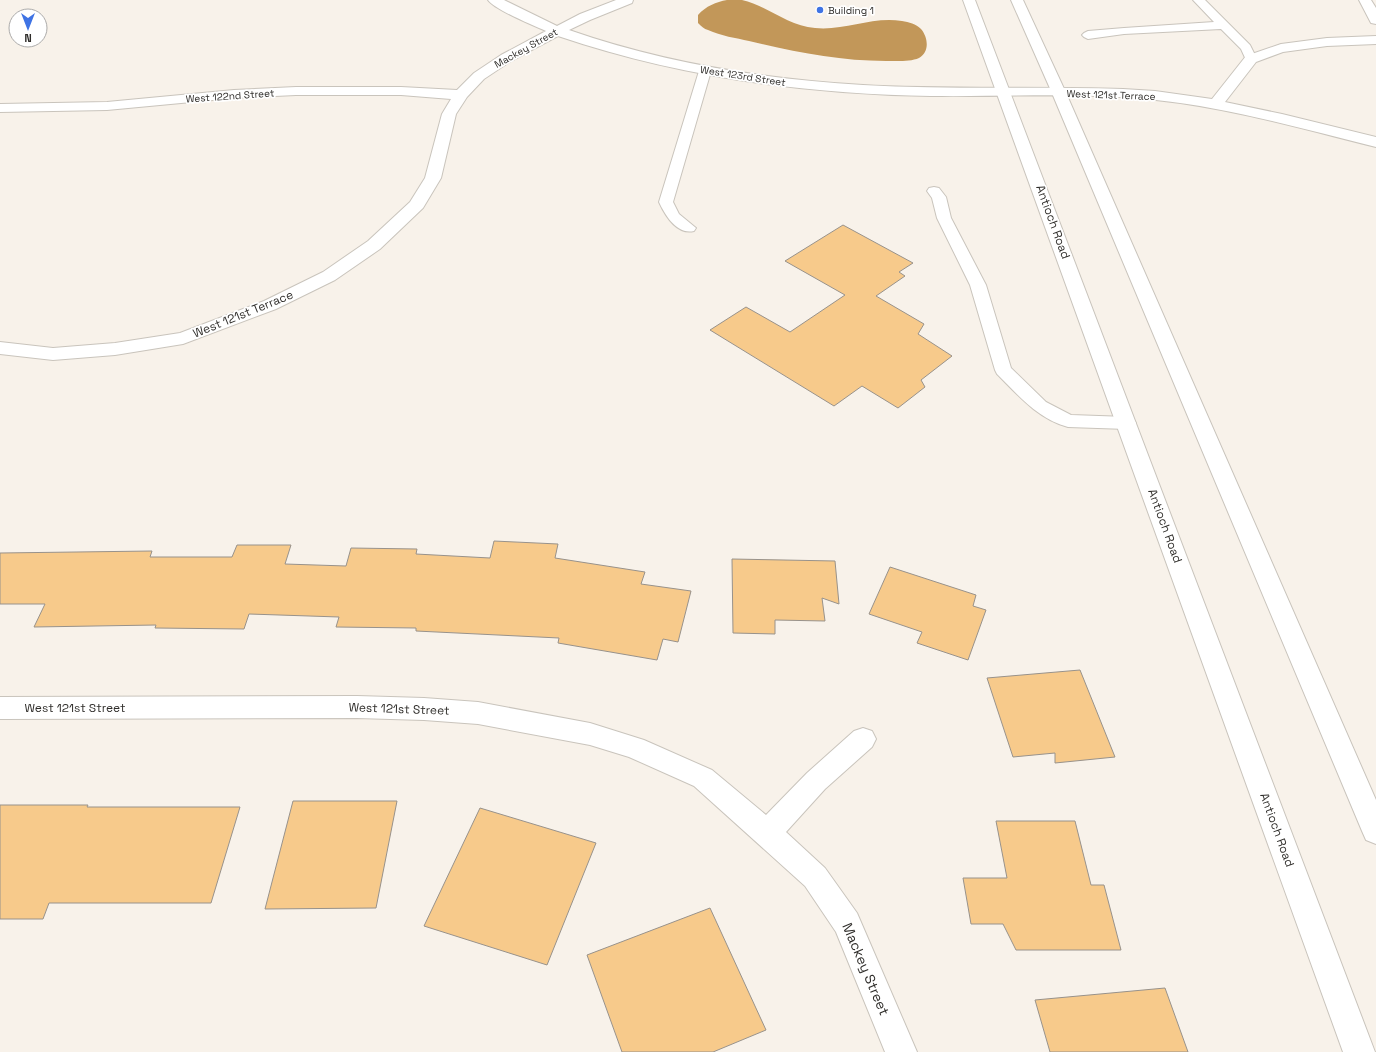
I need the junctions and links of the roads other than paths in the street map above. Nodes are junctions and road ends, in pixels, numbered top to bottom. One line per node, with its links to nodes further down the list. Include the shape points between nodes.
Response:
1 (494, 0): 9 (street, West 123rd Street)
2 (627, 0): 9 (street, Mackey Street)
3 (969, 0): 14 (street, Antioch Road)
4 (1017, 0): 15 (street)
5 (1199, 0): 8 (lane)
6 (1365, 0): 7 (street)
7 (1376, 20)
8 (1224, 25): 10 (lane, via 1124,30); 12 (lane, via 1246,48)
9 (557, 31): 13 (street, West 123rd Street, via 617,50); 16 (street, Mackey Street, via 506,58 479,76)
10 (1088, 35)
11 (1376, 40): 12 (street, via 1327,42 1281,48)
12 (1251, 59): 17 (street)
13 (705, 71): 14 (street, West 123rd Street, via 784,83 855,89); 22 (lane, via 666,202 674,216)
14 (1005, 92): 15 (street, West 121st Terrace); 24 (street, Antioch Road)
15 (1059, 93): 17 (street, West 121st Terrace, via 1124,93); 27 (street)
16 (461, 95): 18 (street, West 122nd Street, via 401,91 296,91 107,106); 20 (street, Mackey Street, via 449,114)
17 (1216, 104): 19 (street, West 121st Terrace)
18 (0, 108)
19 (1376, 142)
20 (441, 145): 23 (street, West 121st Terrace, via 433,178 417,205 374,245 329,276 270,305 183,338 115,349 53,354)
21 (934, 191): 24 (lane, via 939,197 944,218 978,285 1003,370 1040,406 1068,421)
22 (689, 228)
23 (0, 348)
24 (1127, 423): 30 (street, Antioch Road)
25 (0, 708): 28 (street, West 121st Street, via 357,707 424,708 478,713 590,734 635,748 702,778)
26 (864, 739): 28 (street, via 816,781)
27 (1376, 831)
28 (767, 833): 29 (street, Mackey Street, via 815,877 847,923)
29 (901, 1052)
30 (1359, 1052)

